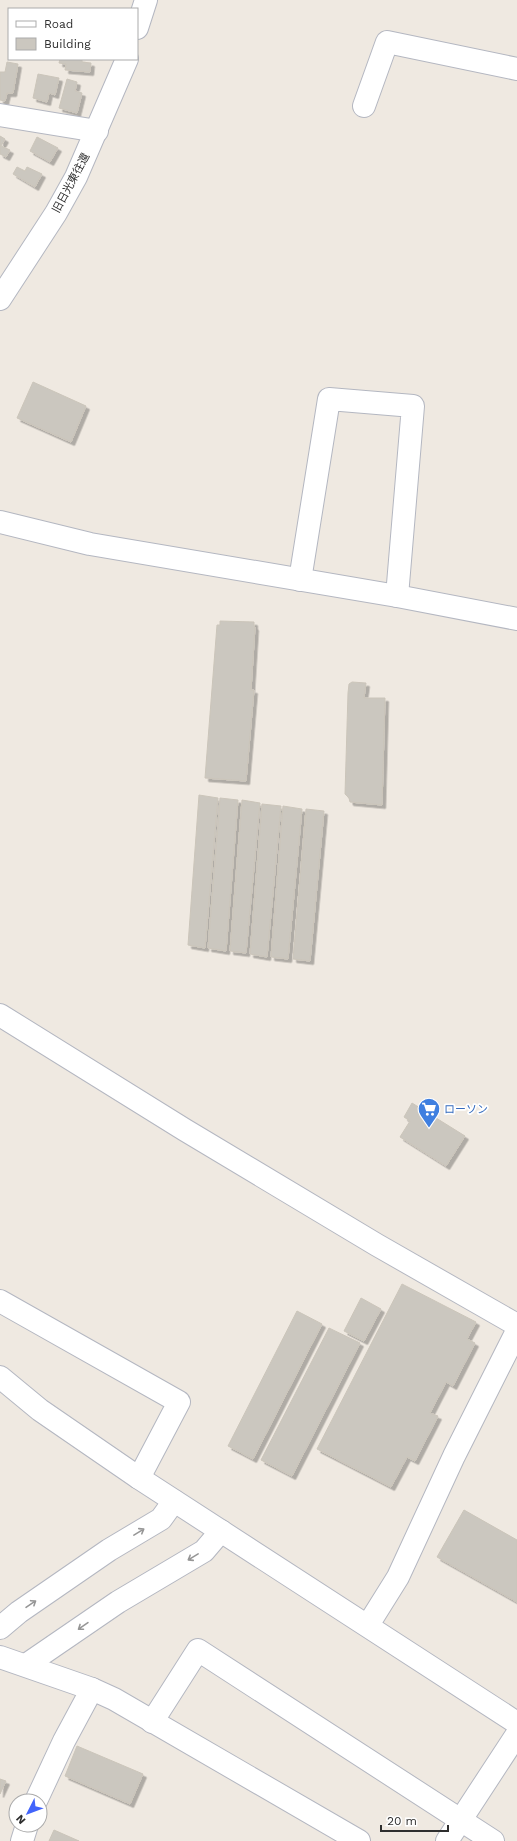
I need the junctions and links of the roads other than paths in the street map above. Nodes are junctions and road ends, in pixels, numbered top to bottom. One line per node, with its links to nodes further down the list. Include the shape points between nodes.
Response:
1 (146, 0): 2 (street)
2 (138, 25)
3 (127, 60): 7 (street, 旧日光東往還)
4 (517, 69): 5 (street, via 387,42)
5 (364, 106)
6 (0, 115): 7 (street)
7 (97, 131): 8 (street, 旧日光東往還, via 56,213)
8 (0, 299)
9 (0, 522): 10 (street, via 90,544)
10 (300, 580): 11 (street); 11 (street, via 329,398 413,406)
11 (397, 596): 12 (street)
12 (517, 619)
13 (0, 1015): 15 (street, via 390,1253)
14 (0, 1301): 18 (street, via 179,1402)
15 (517, 1325)
16 (517, 1331): 21 (street, via 454,1456 398,1577)
17 (0, 1377): 18 (street, via 40,1410)
18 (139, 1478): 19 (street)
19 (174, 1500): 20 (street); 22 (street, one-way to 19, via 109,1550 161,1519)
20 (221, 1531): 21 (street); 24 (street, one-way to 24, via 204,1551 118,1602)
21 (368, 1625): 27 (street)
22 (0, 1628)
23 (0, 1657): 24 (street)
24 (26, 1665): 25 (street)
25 (92, 1689): 26 (street); 29 (street)
26 (152, 1722): 30 (street, via 198,1650); 31 (street)
27 (517, 1723)
28 (517, 1734): 30 (street)
29 (40, 1793)
30 (461, 1820): 32 (street); 33 (street)
31 (359, 1841)
32 (447, 1841)
33 (493, 1841)

